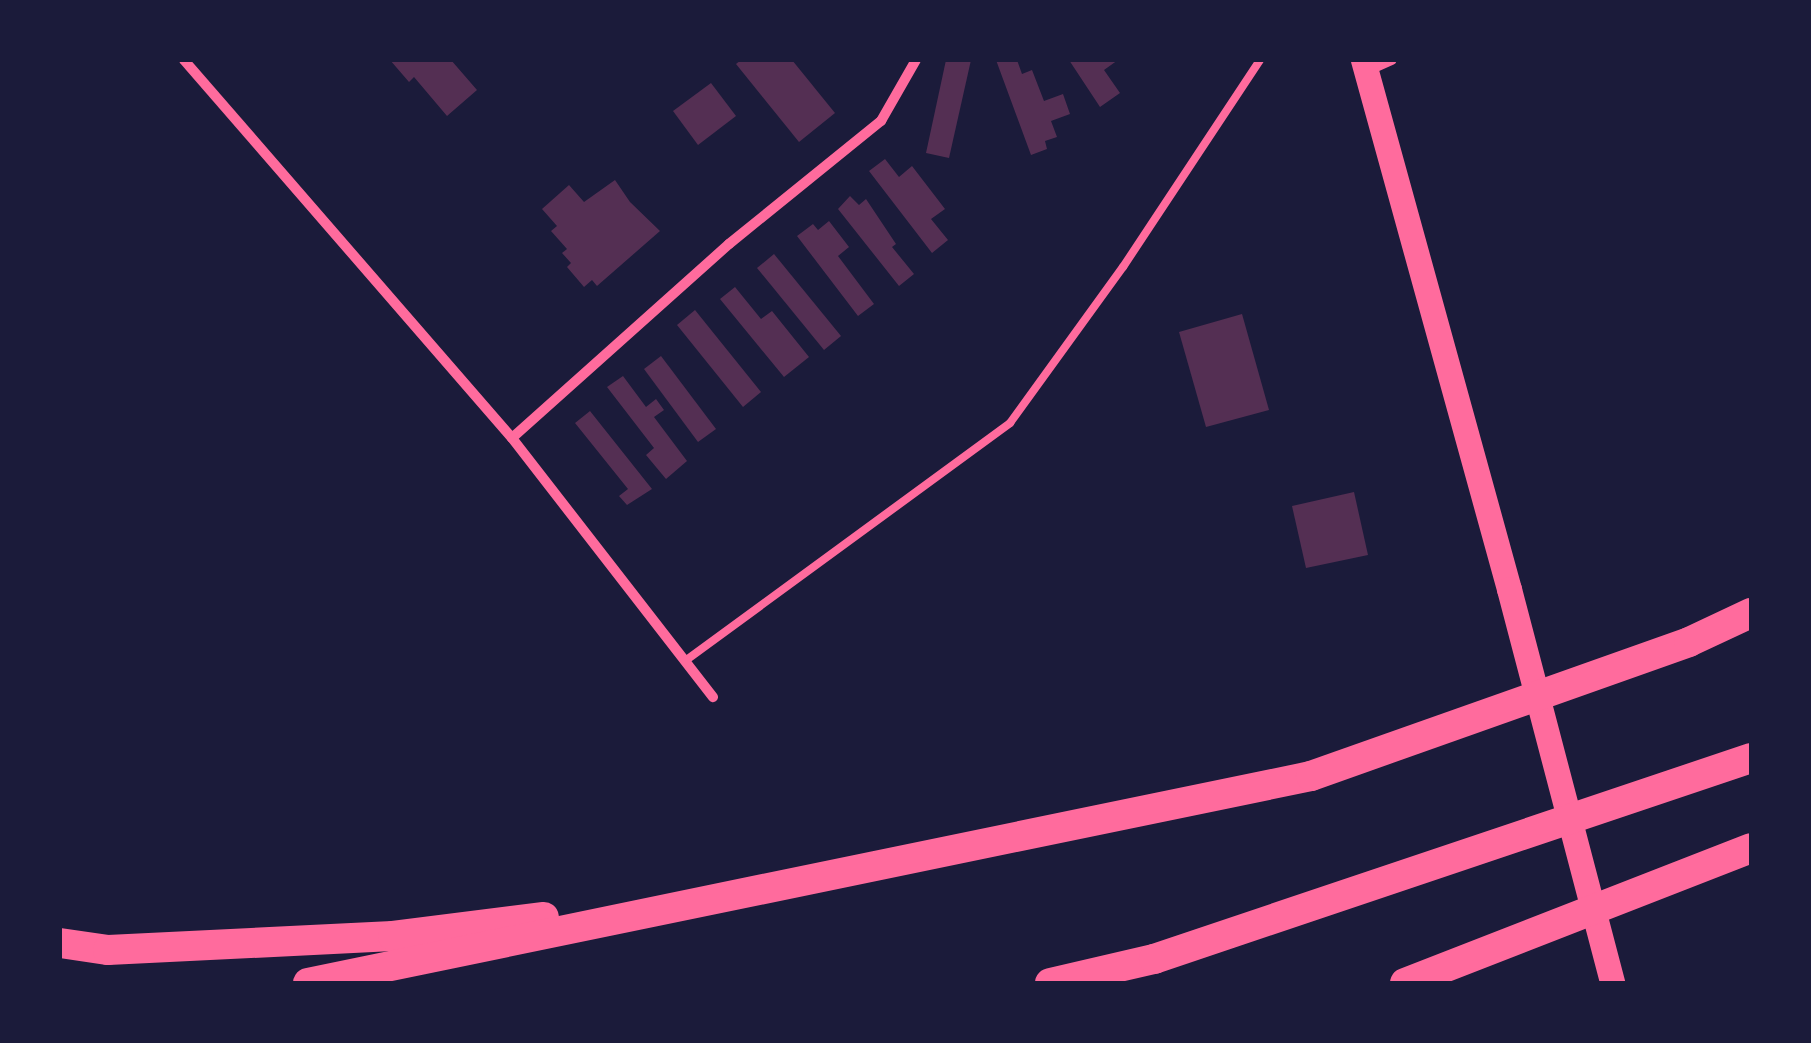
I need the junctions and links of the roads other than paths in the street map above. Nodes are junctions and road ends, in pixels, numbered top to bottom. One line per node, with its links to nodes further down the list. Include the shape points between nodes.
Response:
1 (184, 60): 6 (street)
2 (916, 60): 6 (street, via 881,121 729,244)
3 (1260, 60): 8 (lane, via 1010,423)
4 (1392, 60): 5 (street)
5 (1364, 66): 17 (main road)
6 (512, 438): 8 (street)
7 (1751, 613): 12 (highway, via 1689,642 1311,776)
8 (685, 660): 9 (street)
9 (713, 697)
10 (1751, 758): 15 (highway, via 1154,959)
11 (1751, 848): 16 (highway)
12 (800, 883): 13 (highway, via 394,936 108,950); 14 (highway)
13 (60, 943)
14 (308, 983)
15 (1050, 983)
16 (1405, 983)
17 (1612, 983)

